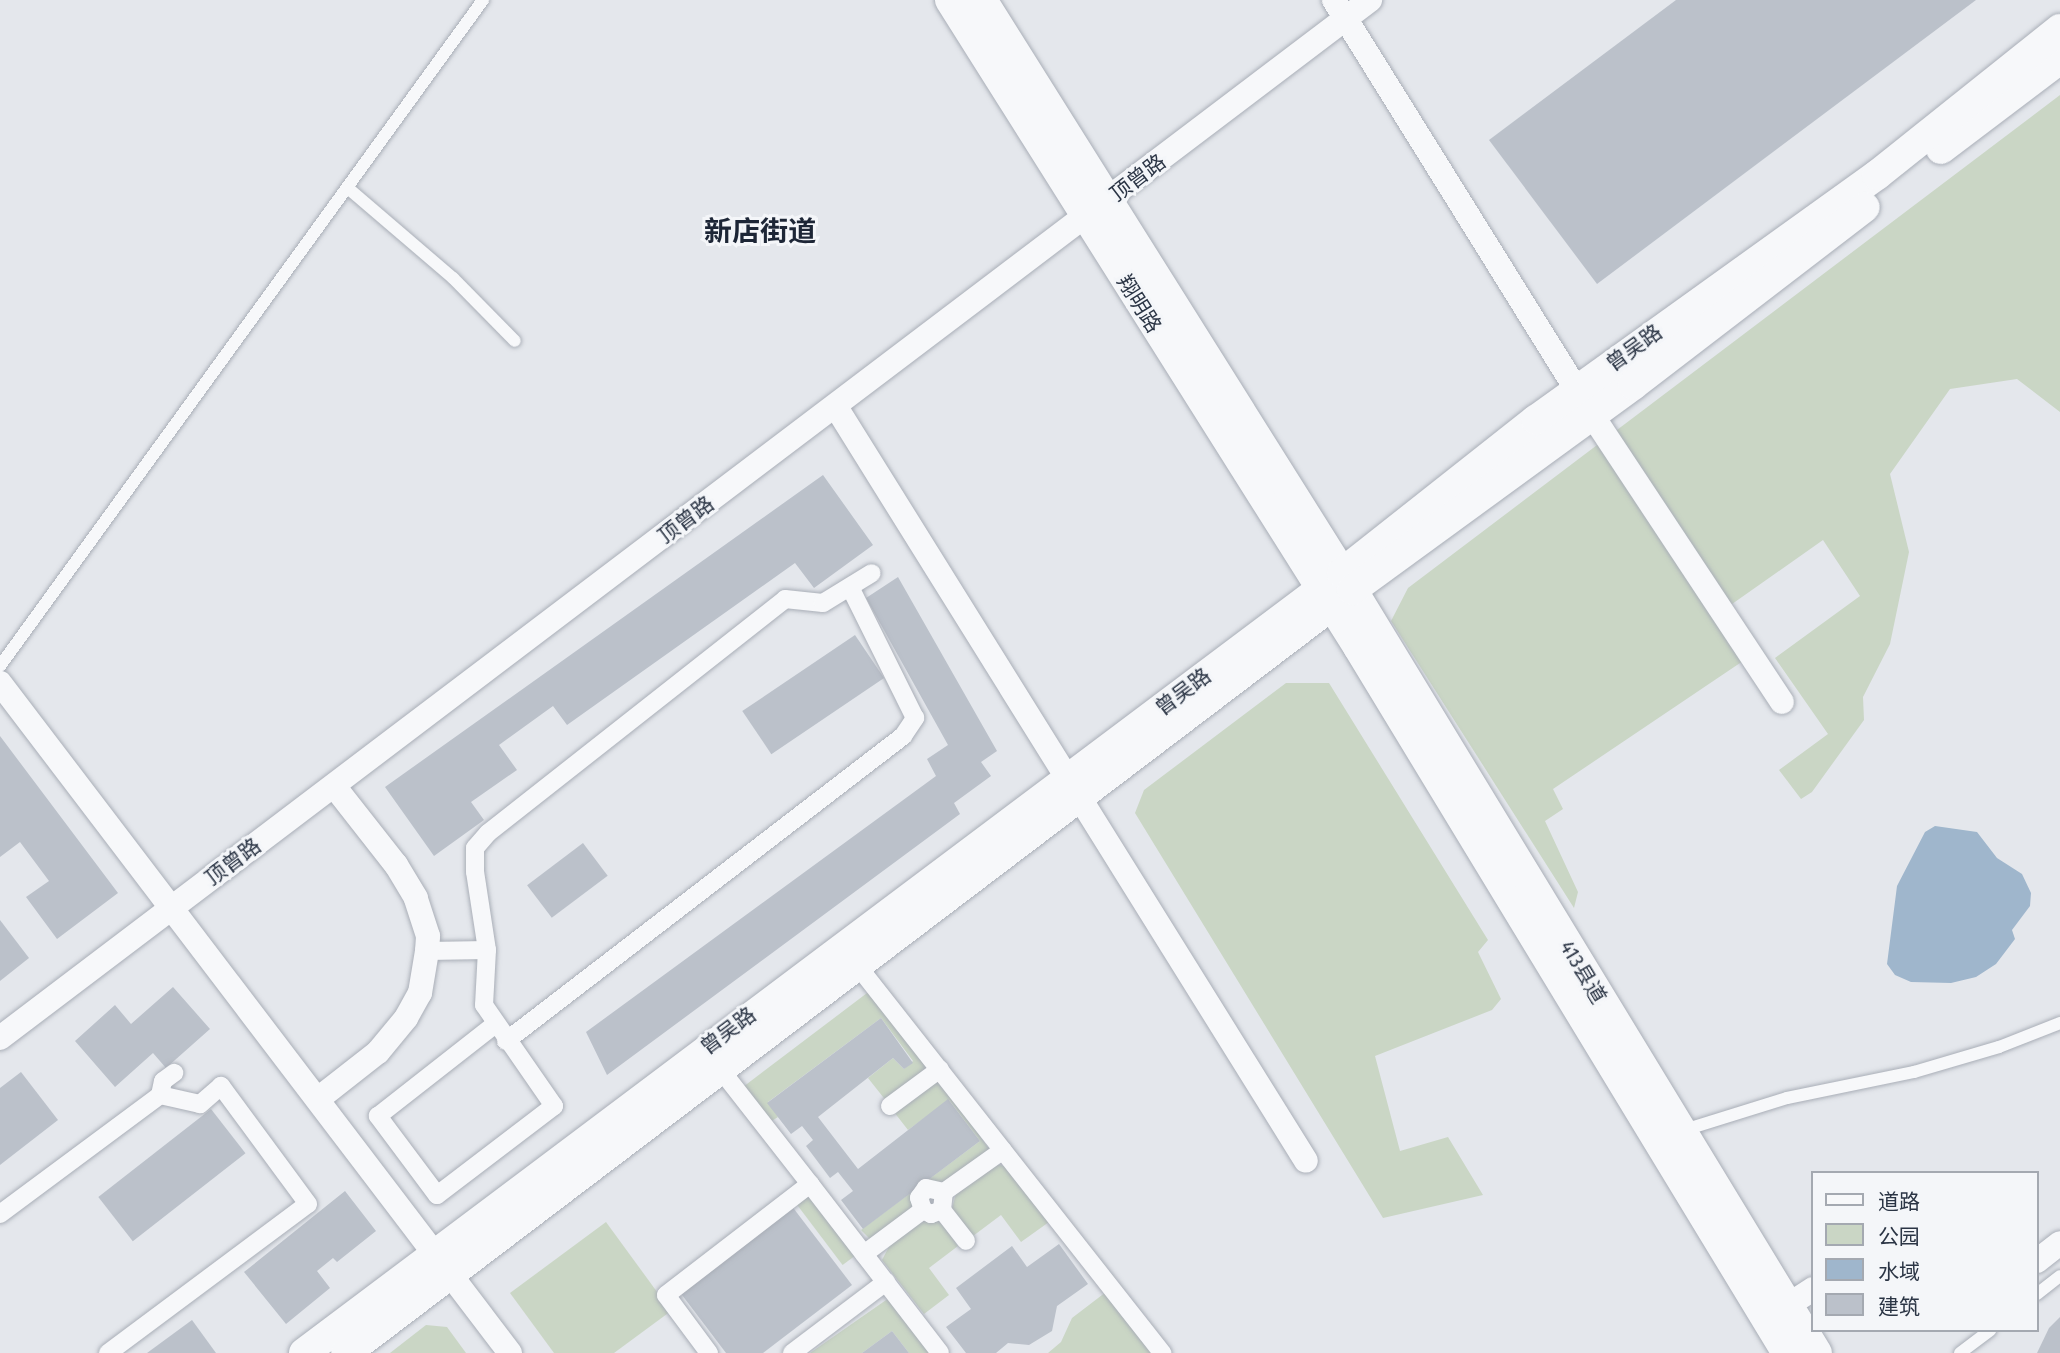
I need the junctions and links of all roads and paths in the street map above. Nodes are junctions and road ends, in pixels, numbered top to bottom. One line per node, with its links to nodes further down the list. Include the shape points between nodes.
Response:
1 (482, 0): 8 (lane)
2 (950, 0): 9 (street, 翔明路)
3 (982, 0): 9 (street, 翔明路)
4 (1370, 0): 5 (street, 顶曾路)
5 (1340, 10): 9 (street, 顶曾路); 11 (street)
6 (2060, 29): 11 (street, 曾吴路)
7 (2060, 59): 11 (street, 曾吴路)
8 (349, 188): 10 (lane, via 453,278); 16 (lane)
9 (1096, 210): 12 (street, 顶曾路); 15 (street, 翔明路)
10 (515, 341)
11 (1585, 403): 15 (street, 曾吴路); 18 (street)
12 (836, 407): 19 (street, 顶曾路); 20 (street)
13 (872, 573): 14 (street)
14 (851, 589): 22 (street, via 823,603 785,599 488,833 475,848); 28 (street, via 915,718 903,736)
15 (1336, 590): 20 (street, 曾吴路); 35 (street, 413县道); 50 (street, 413县道)
16 (0, 666)
17 (0, 683): 21 (street)
18 (1782, 702)
19 (334, 786): 21 (street, 顶曾路); 23 (street, via 416,898 428,936)
20 (1074, 787): 24 (street, 曾吴路); 37 (street); 45 (street, 曾吴路)
21 (173, 908): 27 (street, 顶曾路); 33 (street)
22 (487, 950): 23 (street); 26 (street, via 484,1005)
23 (427, 951): 33 (street, via 420,993 406,1018 378,1052)
24 (857, 965): 29 (street, 曾吴路); 30 (street)
25 (2060, 1023): 35 (lane, via 1914,1072 1787,1098)
26 (494, 1025): 28 (street); 28 (street, via 378,1116 437,1195 554,1106)
27 (0, 1038)
28 (506, 1041)
29 (720, 1069): 38 (street); 45 (street, 曾吴路)
30 (940, 1069): 34 (street); 36 (street)
31 (174, 1073): 32 (street, via 163,1081)
32 (160, 1095): 40 (street); 52 (street, via 200,1104 221,1086 308,1204)
33 (318, 1099): 45 (street)
34 (890, 1106)
35 (1681, 1131): 50 (street, 413县道)
36 (1003, 1150): 39 (street); 59 (street)
37 (1306, 1161)
38 (810, 1184): 43 (street); 56 (street, via 666,1294)
39 (943, 1201): 41 (street); 43 (street, via 934,1186 922,1191 919,1203 923,1210)
40 (0, 1214)
41 (966, 1241)
42 (2060, 1243): 44 (street)
43 (864, 1254): 47 (street)
44 (2039, 1259)
45 (442, 1263): 53 (street, 曾吴路); 54 (street, 曾吴路); 55 (street)
46 (2060, 1276): 49 (lane)
47 (886, 1282): 57 (street); 58 (street)
48 (1812, 1290): 50 (street)
49 (2039, 1292)
50 (1777, 1312): 60 (street, 413县道); 61 (street, 413县道)
51 (1987, 1332): 62 (lane)
52 (108, 1353)
53 (304, 1353)
54 (346, 1353)
55 (510, 1353)
56 (709, 1353)
57 (792, 1353)
58 (940, 1353)
59 (1162, 1353)
60 (1787, 1353)
61 (1816, 1353)
62 (1960, 1353)

